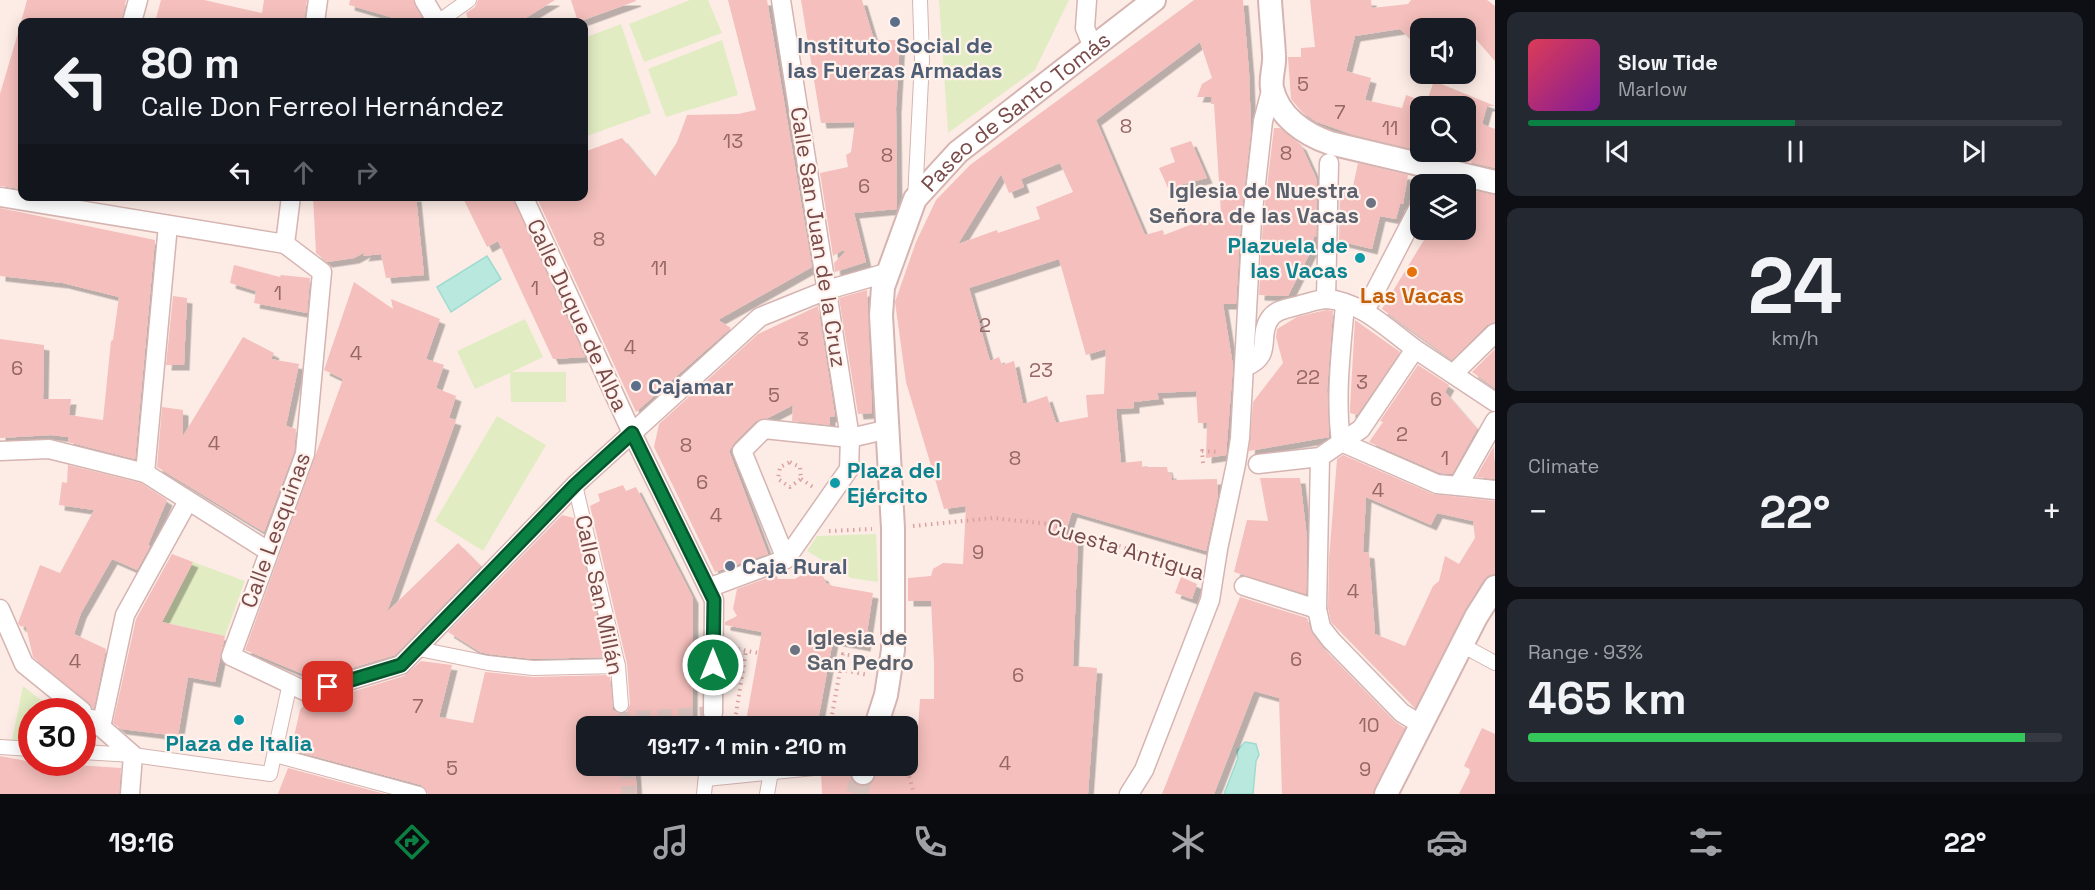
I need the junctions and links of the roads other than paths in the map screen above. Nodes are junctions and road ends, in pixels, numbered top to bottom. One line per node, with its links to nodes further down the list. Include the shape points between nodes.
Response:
1 (138, 0): 10 (street)
2 (318, 0): 11 (street)
3 (424, 0): 12 (street)
4 (469, 0): 13 (street)
5 (781, 0): 29 (street, Calle San Juan de la Cruz)
6 (920, 0): 20 (street, via 922,60)
7 (1087, 0): 14 (street, via 1085,28)
8 (1154, 0): 14 (street, Paseo de Santo Tomás)
9 (1270, 0): 15 (street)
10 (133, 18)
11 (316, 18)
12 (435, 18)
13 (444, 18)
14 (1093, 47): 20 (street, Paseo de Santo Tomás, via 958,152)
15 (1272, 87): 17 (street, via 1281,108 1311,136); 35 (street, via 1255,184)
16 (1329, 163): 30 (street)
17 (1495, 182)
18 (0, 197): 19 (street)
19 (18, 198)
20 (915, 199): 28 (street, Paseo de Santo Tomás)
21 (55, 201): 24 (street)
22 (290, 201): 27 (street)
23 (525, 201): 40 (street, Calle Duque de Alba)
24 (82, 203): 26 (street)
25 (1410, 224): 32 (street)
26 (168, 225): 27 (street); 46 (street)
27 (285, 244): 51 (street, Calle Lesquinas, via 322,272 305,454)
28 (886, 273): 29 (street); 38 (street, Paseo de Santo Tomás, via 881,315)
29 (827, 290): 40 (street, via 760,316); 41 (street, Calle San Juan de la Cruz)
30 (1326, 299): 31 (street); 35 (street, via 1280,310 1271,317 1265,329 1263,352 1256,362)
31 (1345, 305): 32 (street); 42 (street, via 1338,393)
32 (1365, 311): 34 (street)
33 (1495, 333): 36 (street)
34 (1415, 349): 36 (street); 42 (street, via 1360,429)
35 (1245, 366): 81 (street, via 1240,438 1210,600 1144,770)
36 (1453, 374): 37 (street)
37 (1495, 402)
38 (888, 420): 41 (street); 66 (street, via 893,598 891,663)
39 (1495, 421): 48 (street)
40 (632, 433): 47 (street); 55 (street, Calle Duque de Alba)
41 (850, 438): 52 (street, via 849,469); 52 (street, via 764,429 742,451)
42 (1341, 442): 44 (street); 48 (street, via 1437,484)
43 (0, 451): 46 (street, via 49,449)
44 (1320, 457): 45 (street); 57 (street)
45 (1258, 464)
46 (145, 473): 50 (street)
47 (575, 485): 59 (street); 61 (street, Calle San Millán)
48 (1458, 486): 49 (street)
49 (1495, 489)
50 (188, 501): 51 (street); 69 (street, via 125,615)
51 (268, 551): 62 (street, Calle Lesquinas, via 231,656)
52 (786, 559): 55 (street)
53 (1244, 586): 57 (street)
54 (1495, 587): 58 (street)
55 (708, 588): 65 (street, Calle Duque de Alba, via 714,600)
56 (0, 609): 63 (street, via 24,664)
57 (1317, 609): 68 (street, via 1330,640 1402,713)
58 (1462, 645): 60 (street); 68 (street)
59 (418, 649): 61 (street, via 532,668); 62 (street, via 401,665 309,693)
60 (1495, 663)
61 (618, 666): 64 (street, Calle San Millán)
62 (290, 683): 74 (street)
63 (66, 698)
64 (621, 705)
65 (712, 716)
66 (879, 716)
67 (96, 723): 69 (street)
68 (1422, 725): 82 (street)
69 (101, 727): 73 (street)
70 (0, 747): 71 (street)
71 (18, 748)
72 (96, 753): 73 (street)
73 (133, 755): 74 (street, via 270,774); 77 (street)
74 (274, 755): 78 (street)
75 (706, 776): 79 (street)
76 (770, 776): 80 (street)
77 (130, 794)
78 (419, 794)
79 (704, 794)
80 (767, 794)
81 (1129, 794)
82 (1386, 794)

